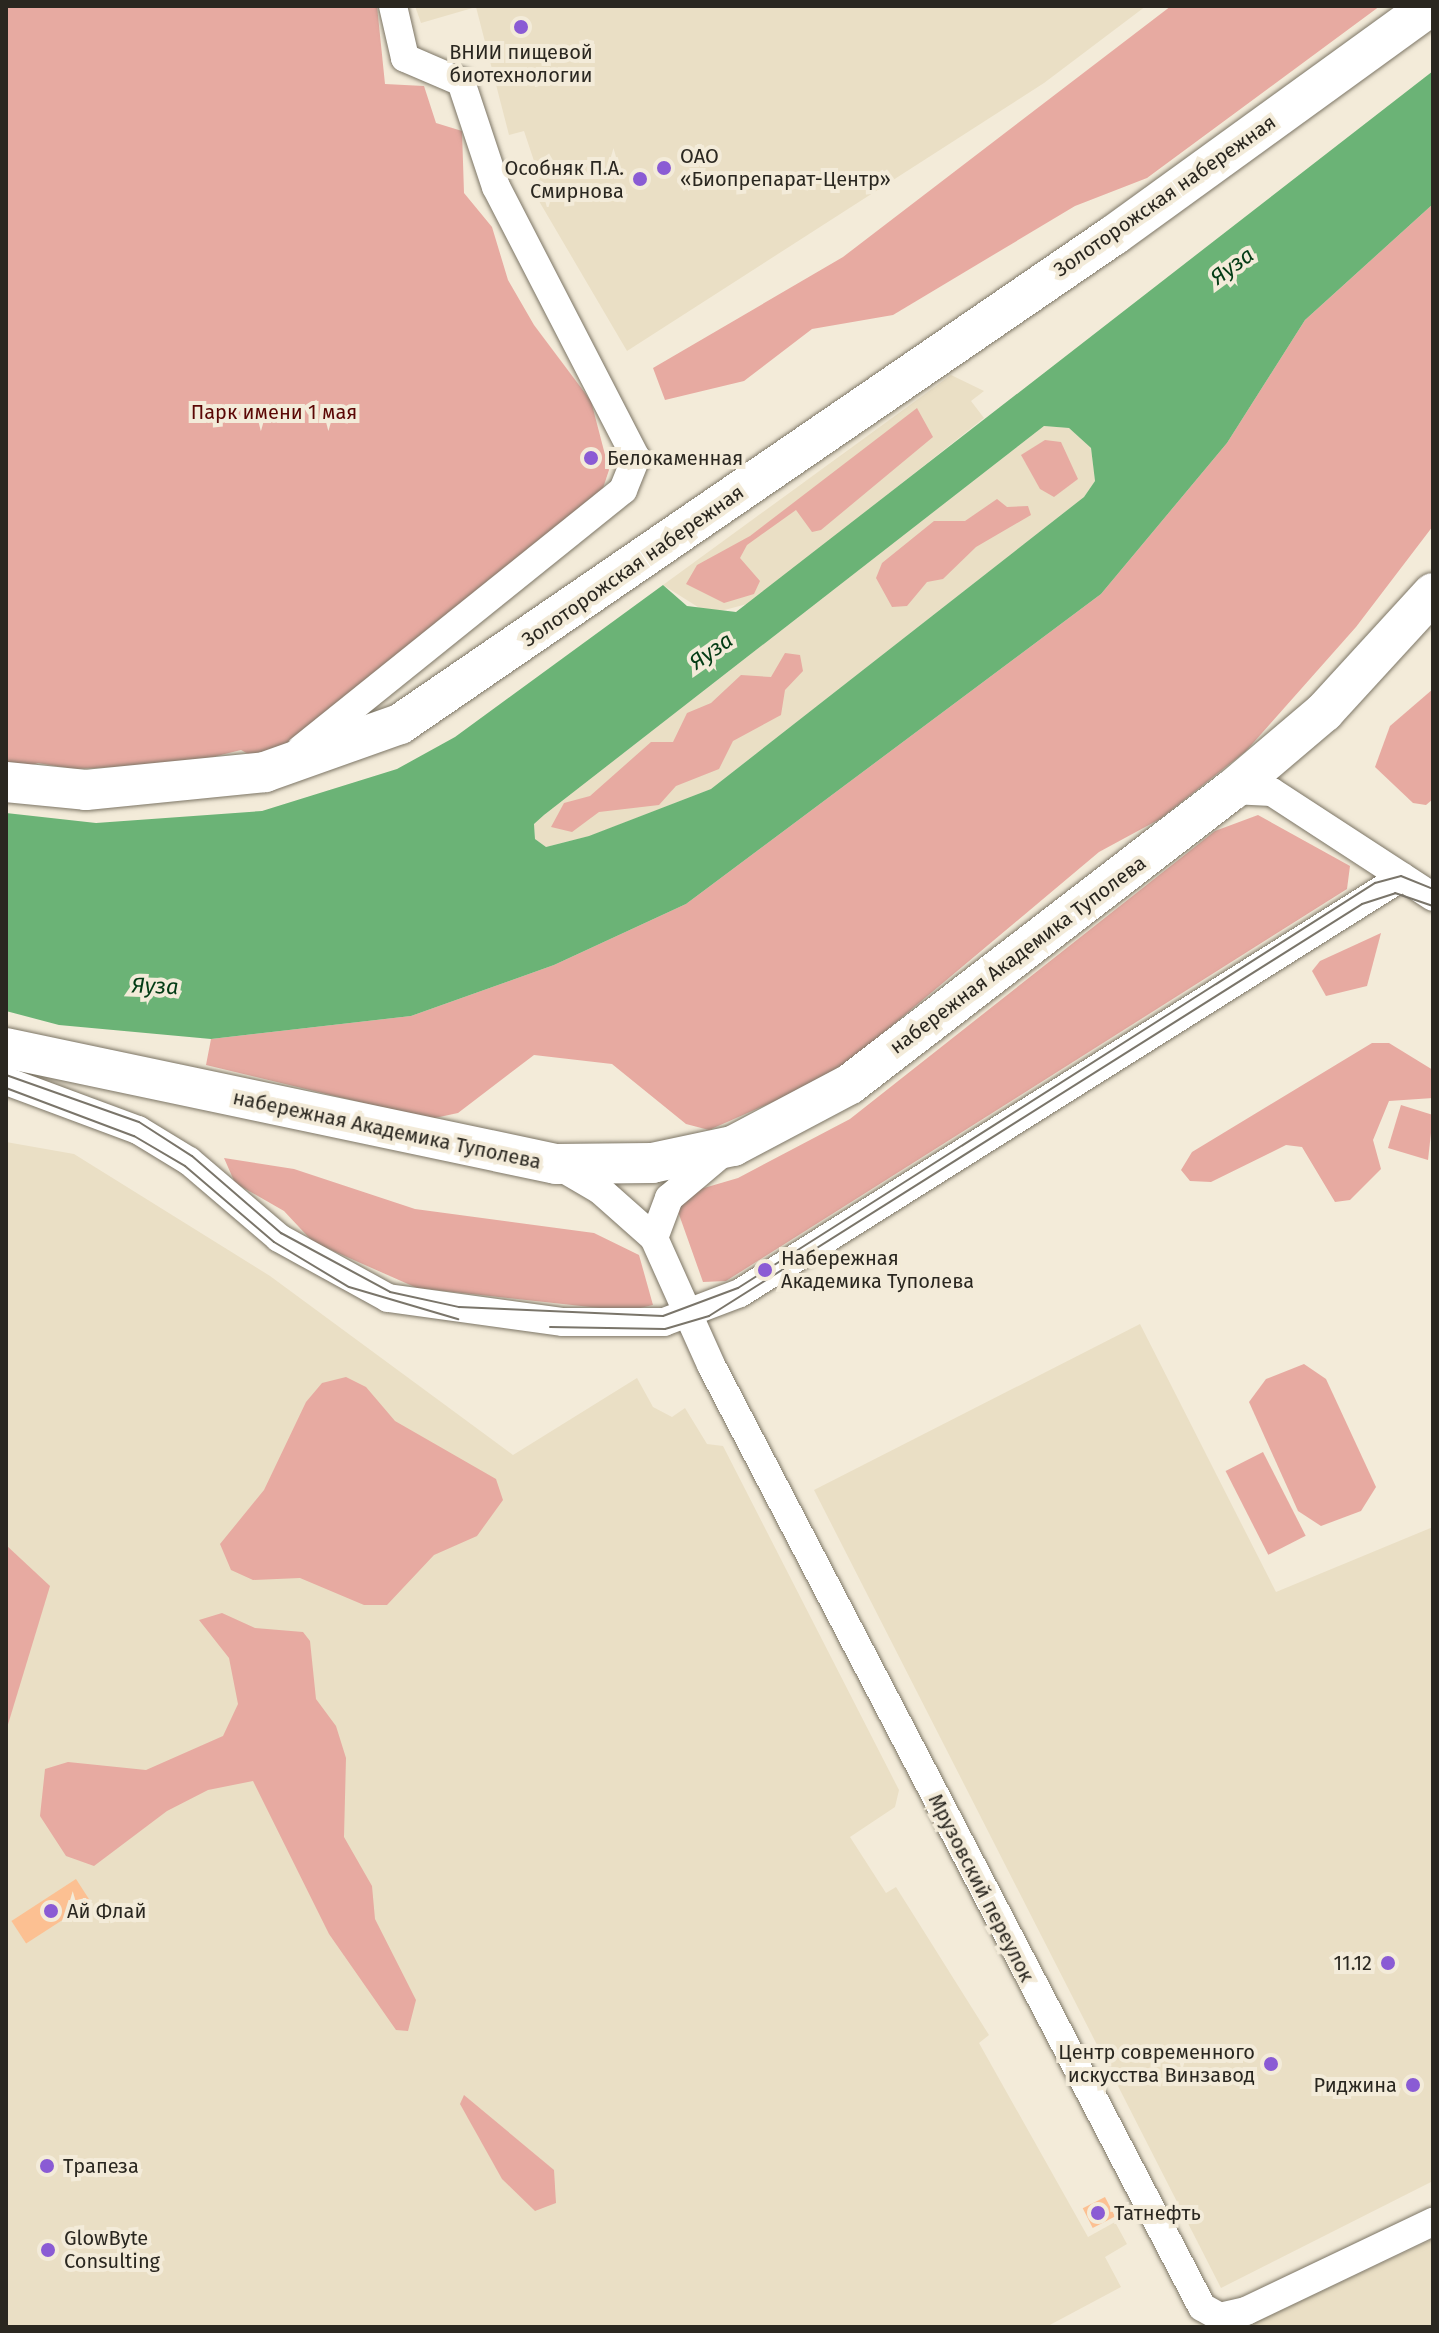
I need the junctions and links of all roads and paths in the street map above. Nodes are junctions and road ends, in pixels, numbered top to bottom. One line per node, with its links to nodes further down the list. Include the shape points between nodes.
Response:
1 (393, 6): 4 (street, via 405,58 461,82 496,187 636,458 623,490)
2 (1430, 6): 5 (main road, Золоторожская набережная)
3 (1433, 593): 6 (main road, набережная Академика Туполева, via 1384,652)
4 (416, 662): 5 (street, via 410,676 419,694); 7 (street)
5 (446, 698): 7 (main road, Золоторожская набережная, via 378,735)
6 (1279, 751): 9 (main road, набережная Академика Туполева); 10 (street, via 1289,786)
7 (265, 772): 8 (main road, Золоторожская набережная, via 86,790)
8 (6, 782)
9 (1232, 790): 10 (street, via 1255,786); 15 (main road, набережная Академика Туполева, via 850,1084)
10 (1310, 816): 11 (street)
11 (1402, 877): 12 (street); 18 (street, via 740,1293)
12 (1433, 897)
13 (6, 1048): 16 (main road, набережная Академика Туполева)
14 (6, 1081): 18 (street, via 138,1130 189,1161 279,1238 388,1298 563,1322)
15 (733, 1146): 16 (main road, набережная Академика Туполева, via 652,1163); 17 (street, via 681,1183)
16 (556, 1164): 17 (street, Мрузовский переулок, via 600,1190)
17 (654, 1238): 18 (street, Мрузовский переулок)
18 (687, 1317): 19 (street, Мрузовский переулок, via 1202,2307 1220,2317 1246,2311)
19 (1433, 2222)

